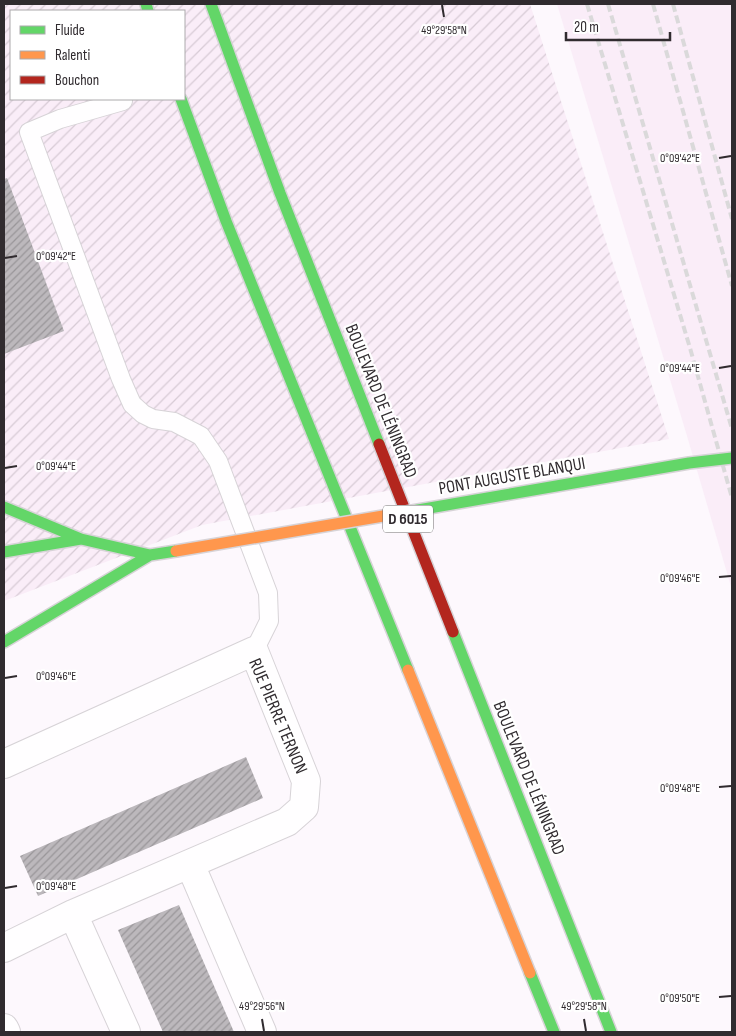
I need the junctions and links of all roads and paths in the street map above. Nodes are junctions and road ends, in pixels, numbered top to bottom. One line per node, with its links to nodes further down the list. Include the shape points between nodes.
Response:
1 (211, 4): 20 (main road, BOULEVARD DE LÉNINGRAD / D 6015, via 280,193)
2 (180, 100): 19 (main road)
3 (123, 101): 10 (lane, via 60,119 30,132 132,404 143,414 174,422 201,436 218,461 268,592 269,621)
4 (732, 458): 8 (main road, PONT AUGUSTE BLANQUI, bridge)
5 (4, 507): 6 (main road)
6 (81, 539): 7 (main road, PONT AUGUSTE BLANQUI); 8 (main road, PONT AUGUSTE BLANQUI)
7 (4, 552)
8 (150, 555): 9 (main road, PONT AUGUSTE BLANQUI)
9 (4, 642)
10 (254, 651): 11 (street, RUE PIERRE TERNON); 12 (street, RUE PIERRE TERNON, via 306,781 304,807 287,822)
11 (4, 764)
12 (190, 864): 13 (street, RUE PIERRE TERNON); 18 (street)
13 (73, 914): 14 (street, RUE PIERRE TERNON); 17 (street)
14 (4, 948)
15 (4, 1028): 16 (street)
16 (6, 1032)
17 (126, 1032)
18 (262, 1032)
19 (554, 1032)
20 (611, 1032)

